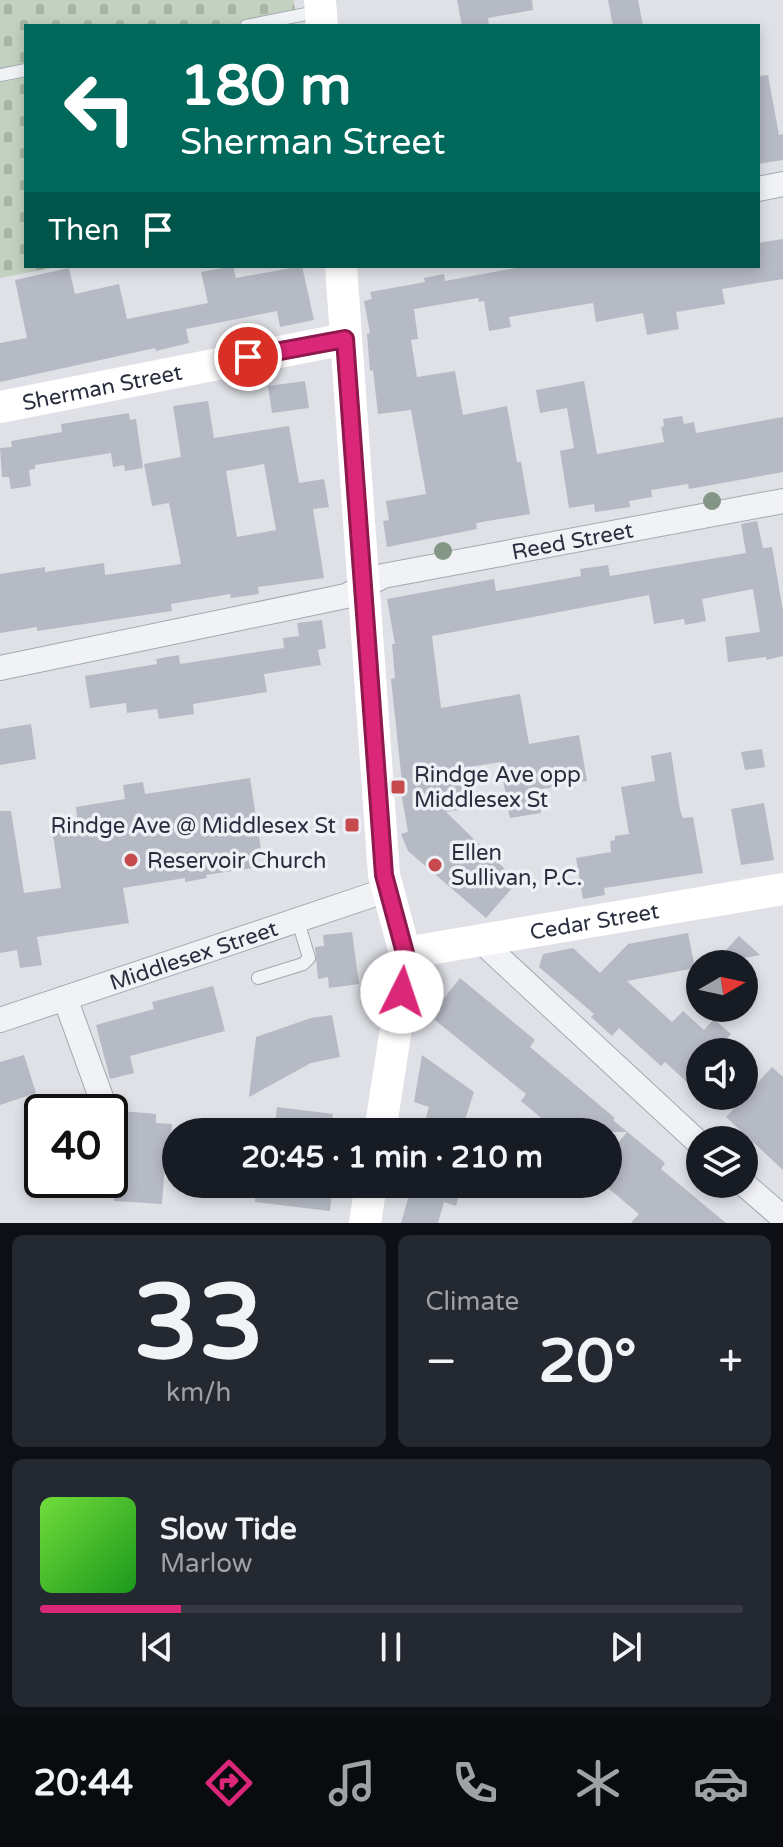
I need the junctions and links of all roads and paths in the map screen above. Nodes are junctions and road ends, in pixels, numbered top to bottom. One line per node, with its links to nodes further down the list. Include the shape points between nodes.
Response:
1 (321, 12): 2 (lane)
2 (257, 24)
3 (24, 70): 4 (lane)
4 (0, 75)
5 (783, 184): 6 (street)
6 (760, 189)
7 (347, 268): 8 (street)
8 (345, 339): 9 (street, Sherman Street); 11 (street)
9 (0, 407)
10 (783, 501): 11 (street, Reed Street, via 383,576)
11 (362, 587): 12 (street, Reed Street, via 346,596); 14 (street)
12 (0, 668)
13 (783, 889): 16 (street, Cedar Street)
14 (387, 890): 15 (street, Middlesex Street); 17 (street)
15 (298, 921): 18 (lane, via 309,958); 19 (street, Middlesex Street)
16 (481, 941): 17 (street, Cedar Street); 23 (street)
17 (405, 953): 22 (street)
18 (258, 978)
19 (65, 998): 20 (street, Middlesex Street); 21 (street)
20 (0, 1020)
21 (100, 1094)
22 (382, 1118)
23 (686, 1131)
24 (758, 1196): 26 (street)
25 (369, 1198): 27 (street)
26 (783, 1218)
27 (365, 1223)

